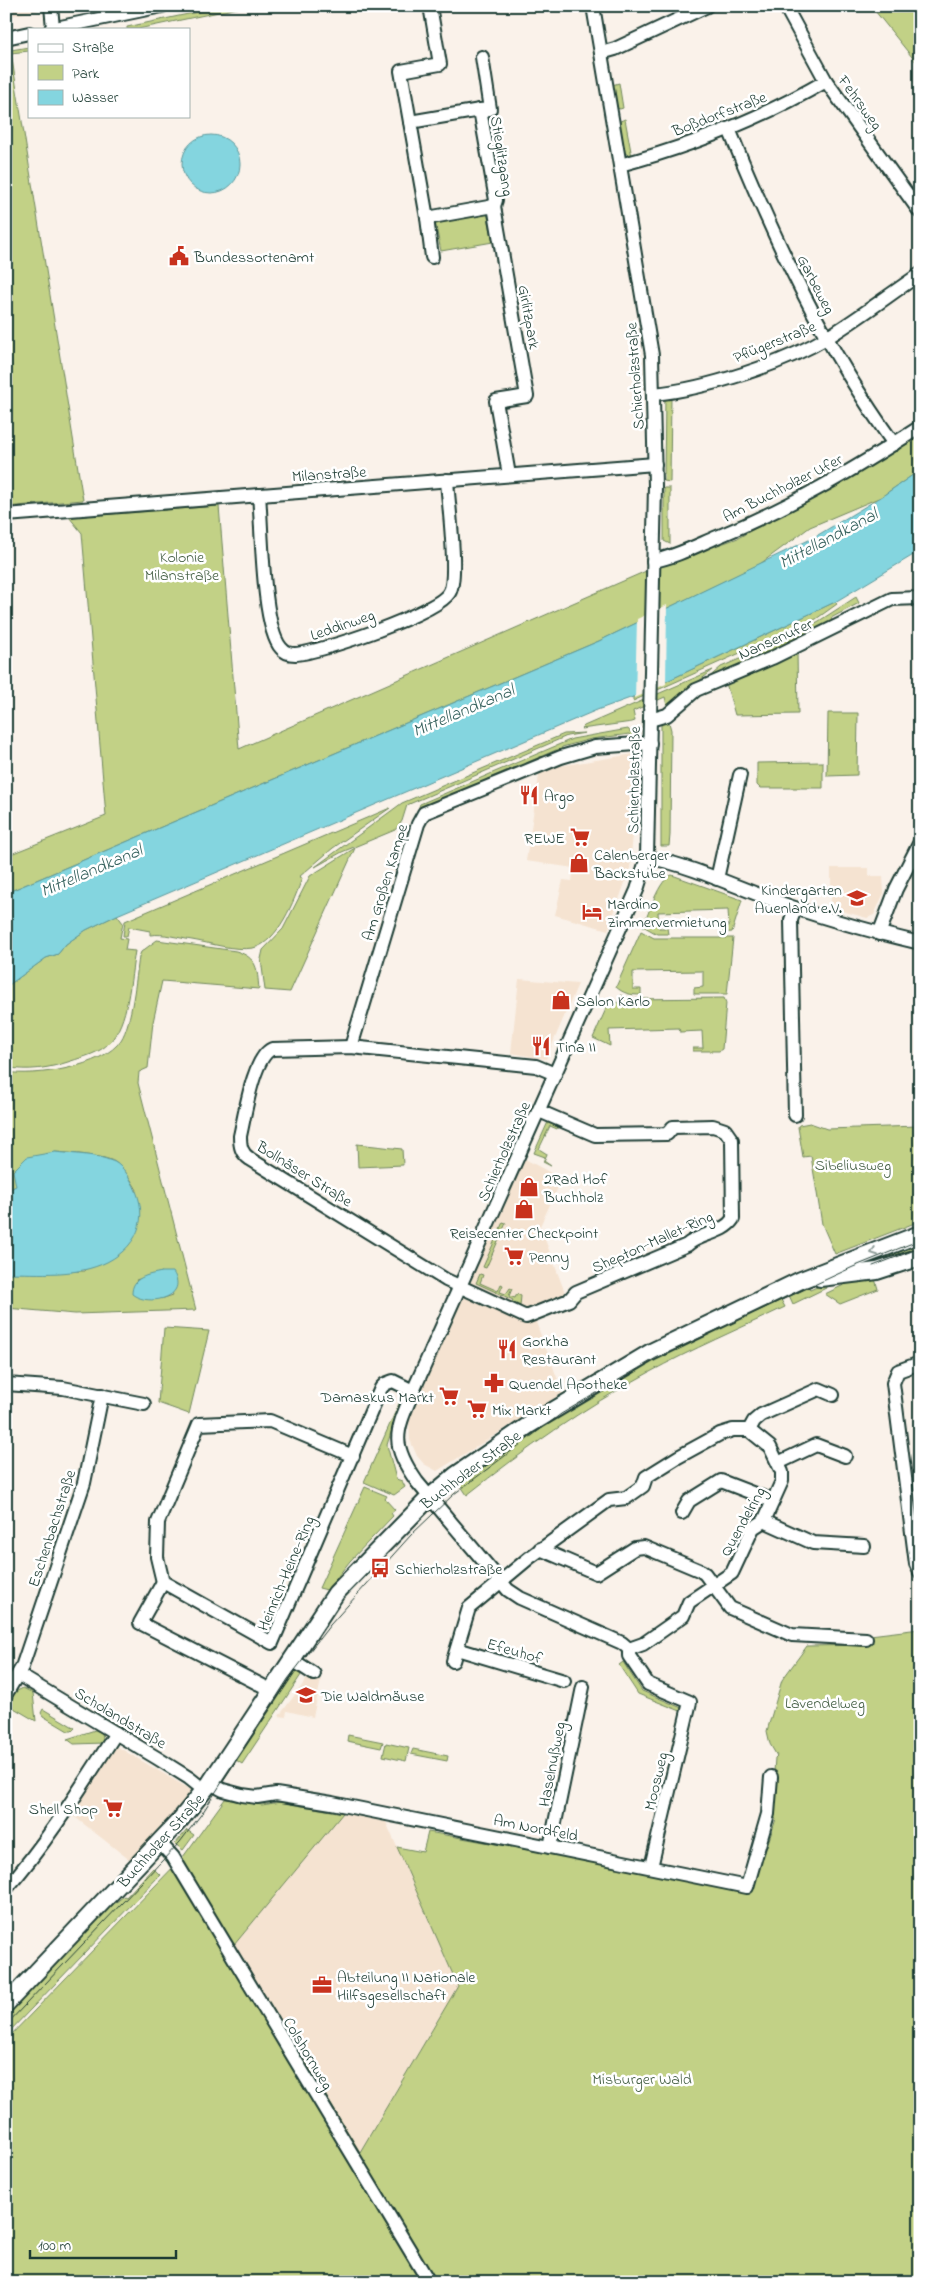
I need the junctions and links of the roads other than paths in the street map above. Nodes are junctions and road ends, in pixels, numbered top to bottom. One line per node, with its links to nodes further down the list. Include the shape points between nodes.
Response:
1 (51, 6): 7 (street)
2 (162, 6): 8 (street)
3 (430, 6): 15 (street, via 440,64 401,71)
4 (593, 6): 11 (street, Schierholzstraße)
5 (707, 6): 11 (street)
6 (785, 6): 13 (street, Fehrsweg)
7 (52, 28)
8 (57, 28)
9 (28, 34): 10 (street)
10 (6, 38)
11 (601, 53): 17 (street, Schierholzstraße)
12 (482, 57): 14 (street, Stieglitzgang, via 490,109)
13 (826, 81): 16 (street, Boßdorfstraße); 19 (street, Fehrsweg)
14 (480, 110): 15 (street, Stieglitzgang); 18 (street, Stieglitzgang, via 496,200)
15 (410, 122): 20 (street)
16 (729, 129): 17 (street, Boßdorfstraße); 23 (street, Garbeweg, via 764,215)
17 (620, 165): 24 (street, Schierholzstraße, via 650,334)
18 (494, 206): 20 (street); 28 (street, Girlitzpark, via 527,396 496,402)
19 (920, 212)
20 (427, 218): 21 (street)
21 (432, 257)
22 (920, 274): 23 (street, Pflügerstraße)
23 (826, 338): 24 (street, Pflügerstraße, via 742,373 698,387); 26 (street, Garbeweg)
24 (654, 394): 27 (street, Schierholzstraße)
25 (920, 428): 26 (street, Am Buchholzer Ufer)
26 (894, 444): 32 (street, Am Buchholzer Ufer, via 771,514 671,557)
27 (655, 464): 28 (street, Milanstraße); 32 (street, Schierholzstraße)
28 (510, 475): 29 (street, Milanstraße)
29 (447, 480): 30 (street, Milanstraße); 30 (street, Leddinweg, via 453,576 449,594 438,603 369,633 324,649 293,654 285,652 276,640 267,605)
30 (259, 495): 31 (street, Milanstraße)
31 (6, 515)
32 (653, 561): 34 (street, Schierholzstraße)
33 (920, 598): 34 (street, Nansenufer, via 892,600 772,658 696,690 667,715)
34 (650, 720): 35 (street, Schierholzstraße)
35 (650, 743): 38 (street, Schierholzstraße); 43 (street, Am Großen Kampe, via 595,747 562,756 424,813)
36 (740, 775): 39 (street)
37 (920, 842): 41 (street, via 896,889)
38 (647, 857): 39 (street); 44 (street, Schierholzstraße, via 637,890)
39 (717, 880): 40 (street)
40 (795, 908): 41 (street); 46 (street, via 791,920)
41 (879, 934): 42 (street)
42 (920, 943)
43 (351, 1047): 44 (street, Bollnäser Straße, via 536,1066); 50 (street, Bollnäser Straße, via 266,1051 258,1064 240,1136 244,1155)
44 (555, 1074): 45 (street, Schierholzstraße)
45 (538, 1111): 50 (street, Schierholzstraße); 50 (street, Shepton-Mallet-Ring, via 595,1136 667,1134 673,1127 713,1126 725,1130 732,1140 733,1219 726,1226 687,1245 526,1317)
46 (795, 1114)
47 (920, 1234): 49 (main road, Buchholzer Straße, one-way to 49)
48 (920, 1257): 49 (main road, Buchholzer Straße, via 877,1271)
49 (801, 1280): 61 (main road, Buchholzer Straße, via 680,1337 615,1372 494,1448)
50 (460, 1287): 53 (street, Schierholzstraße)
51 (920, 1363): 67 (street, via 898,1371 893,1383 916,1564)
52 (6, 1384): 54 (street, via 63,1388)
53 (413, 1391): 58 (street, Heinrich-Heine-Ring, via 393,1381 385,1384); 61 (street, Schierholzstraße, via 399,1425 398,1449 405,1466)
54 (102, 1395): 56 (street); 75 (street, Eschenbachstraße, via 84,1483)
55 (833, 1395): 57 (street, via 819,1389 761,1415)
56 (144, 1404)
57 (749, 1430): 60 (street, Quendelring, via 767,1443); 66 (street, via 720,1434 678,1457 646,1477 642,1486 626,1498 609,1500)
58 (352, 1456): 69 (street, via 270,1421 199,1424 158,1522 157,1557); 69 (street, Heinrich-Heine-Ring, via 272,1643)
59 (845, 1456): 60 (street, via 816,1445)
60 (778, 1464): 62 (street, Quendelring, via 783,1477)
61 (430, 1496): 68 (street); 73 (main road, Buchholzer Straße, via 336,1593)
62 (773, 1502): 63 (street, via 721,1481 690,1501); 64 (street, Quendelring)
63 (682, 1513)
64 (764, 1521): 65 (street, via 813,1542); 70 (street, Quendelring, via 753,1528 732,1573)
65 (864, 1546)
66 (540, 1549): 68 (street); 70 (street, via 596,1573 635,1548 644,1547 701,1571)
67 (920, 1572)
68 (500, 1581): 72 (street, via 520,1598); 76 (street, Efeuhof, via 469,1608 455,1655)
69 (163, 1582): 78 (street, via 140,1622)
70 (713, 1585): 71 (street, via 730,1608 792,1635); 72 (street, Quendelring, via 689,1602 683,1616 642,1644)
71 (866, 1639)
72 (629, 1649): 85 (street, Moosweg, via 629,1656 648,1684 690,1702)
73 (291, 1659): 74 (street); 78 (main road, Buchholzer Straße)
74 (314, 1674)
75 (19, 1676): 79 (street, Eschenbachstraße); 80 (street, Scholandstraße)
76 (564, 1681)
77 (583, 1687): 84 (street, Haselnußweg)
78 (271, 1690): 82 (main road, Buchholzer Straße)
79 (6, 1694)
80 (116, 1734): 82 (street, Scholandstraße); 86 (street, via 64,1814)
81 (771, 1777): 85 (street, Am Nordfeld, via 768,1814 747,1887)
82 (207, 1787): 83 (main road, Buchholzer Straße); 84 (street, Am Nordfeld, via 257,1797 280,1794)
83 (160, 1843): 87 (main road, Buchholzer Straße); 88 (street, Colshornweg, via 173,1857)
84 (550, 1847): 85 (street, Am Nordfeld)
85 (651, 1867)
86 (6, 1889)
87 (6, 2004)
88 (429, 2282)

